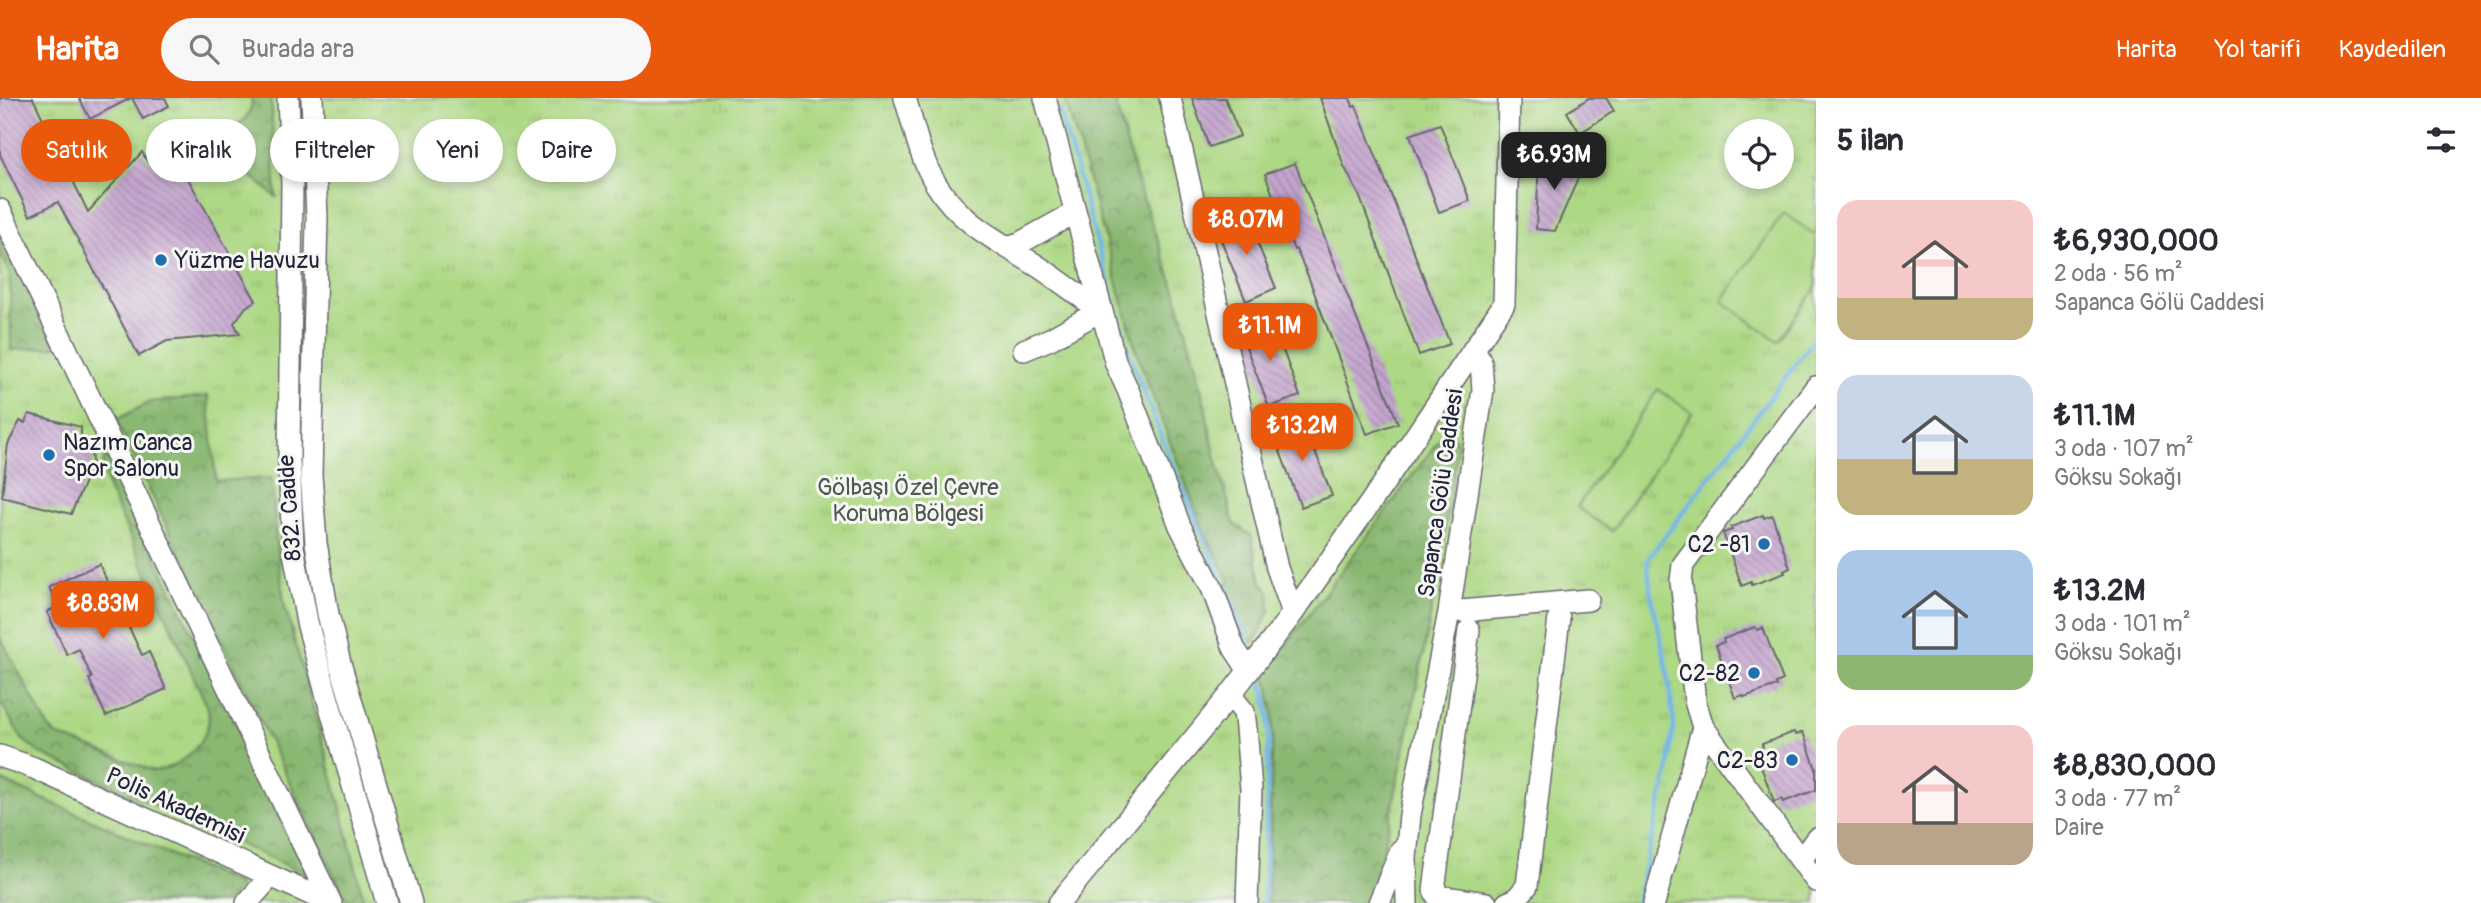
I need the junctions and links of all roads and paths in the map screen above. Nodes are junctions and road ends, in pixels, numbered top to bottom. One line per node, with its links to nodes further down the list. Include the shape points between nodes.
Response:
1 (288, 98): 10 (street, 832. Cadde)
2 (312, 98): 11 (street, 832. Cadde)
3 (905, 98): 9 (street, via 935,183 964,219)
4 (1045, 98): 8 (street)
5 (1170, 98): 18 (street, via 1276,568)
6 (1508, 98): 13 (street, via 1504,304)
7 (0, 210): 33 (street)
8 (1074, 213): 9 (street); 12 (street)
9 (1006, 247): 12 (street)
10 (292, 292): 11 (street); 34 (street, 832. Cadde, via 289,461 297,576)
11 (316, 293): 35 (street, 832. Cadde, via 311,475 321,577 340,663)
12 (1100, 312): 14 (street); 21 (street, via 1180,526 1212,588 1234,649)
13 (1475, 348): 17 (street, Sapanca Gölü Caddesi, via 1483,390); 18 (street)
14 (1024, 350)
15 (1816, 387): 23 (street, via 1684,565 1681,581 1695,701)
16 (1588, 600): 17 (street)
17 (1449, 612): 24 (street, Sapanca Gölü Caddesi)
18 (1293, 613): 21 (street)
19 (1559, 618): 41 (street, via 1527,886)
20 (1469, 630): 26 (street)
21 (1249, 671): 22 (street)
22 (1230, 695): 36 (street); 37 (street, via 1244,712 1247,728 1251,789)
23 (1703, 727): 29 (street); 42 (street)
24 (1422, 751): 26 (street); 27 (street, Sapanca Gölü Caddesi)
25 (0, 756): 30 (street, Polis Akademisi)
26 (1452, 756): 40 (street, via 1435,893)
27 (1408, 831): 38 (street); 39 (street, Sapanca Gölü Caddesi)
28 (1816, 839): 29 (street)
29 (1801, 860): 31 (street)
30 (270, 877): 32 (street); 33 (street, Polis Akademisi)
31 (1816, 881)
32 (247, 903)
33 (331, 903)
34 (387, 903)
35 (411, 903)
36 (1059, 903)
37 (1247, 903)
38 (1379, 903)
39 (1407, 903)
40 (1486, 903)
41 (1507, 903)
42 (1654, 903)

